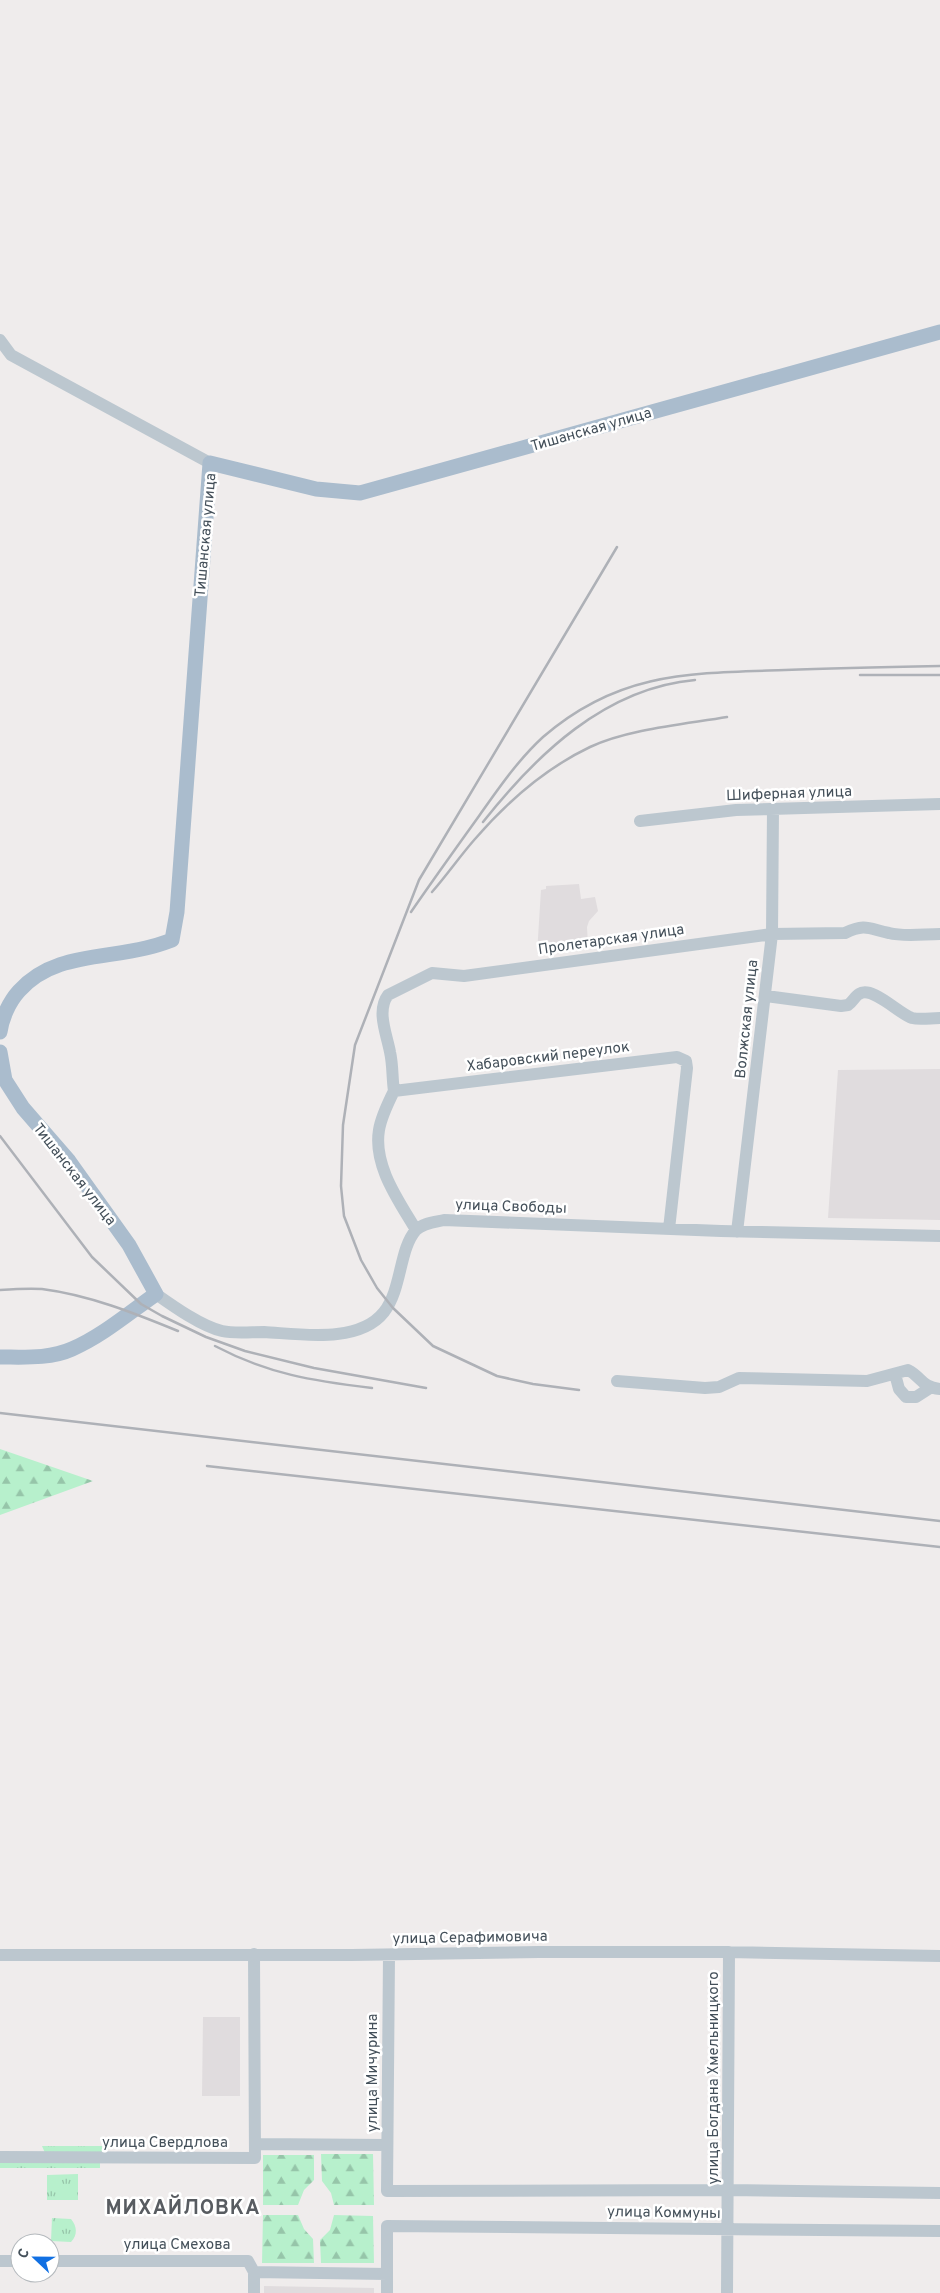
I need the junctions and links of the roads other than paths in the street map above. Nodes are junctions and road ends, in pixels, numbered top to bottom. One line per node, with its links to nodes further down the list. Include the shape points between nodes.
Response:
1 (940, 332): 3 (main road, Тишанская улица, via 360,493 316,489)
2 (0, 340): 3 (street, via 11,355)
3 (210, 463): 11 (main road, Тишанская улица, via 177,912 172,940 50,967 29,980 11,1000)
4 (940, 804): 5 (street, Шиферная улица)
5 (773, 809): 6 (street, Шиферная улица); 7 (street, Волжская улица)
6 (640, 821)
7 (772, 934): 8 (street, Пролетарская улица, via 845,933 866,927 890,934); 9 (street, Волжская улица); 13 (street, Пролетарская улица, via 464,976 432,973 385,999 384,1028)
8 (940, 934)
9 (766, 996): 10 (street, via 841,1006 848,1005 866,992 913,1018); 16 (street, Волжская улица)
10 (940, 1018)
11 (0, 1032)
12 (0, 1052): 18 (main road, Тишанская улица, via 9,1087 69,1161 129,1245)
13 (394, 1091): 14 (street, Хабаровский переулок, via 683,1058 687,1068); 15 (street, via 378,1131 379,1152 385,1175)
14 (669, 1229): 15 (street, улица Свободы, via 444,1220); 16 (street, улица Свободы)
15 (416, 1230): 18 (street, via 396,1289 384,1313 362,1328 334,1335 222,1331 184,1313)
16 (738, 1232): 17 (street, улица Свободы)
17 (940, 1236)
18 (156, 1294): 19 (main road, via 72,1350 40,1357)
19 (0, 1357)
20 (895, 1374): 21 (street, via 867,1382 739,1378 718,1387 705,1388); 22 (street, via 908,1370); 22 (street, via 899,1389 906,1397 916,1397)
21 (617, 1381)
22 (935, 1388)
23 (729, 1952): 26 (street, улица Серафимовича); 27 (street, улица Серафимовича); 31 (street, улица Богдана Хмельницкого)
24 (254, 1954): 25 (street, улица Серафимовича); 26 (street, улица Серафимовича); 28 (street)
25 (0, 1955)
26 (389, 1955): 29 (street, улица Мичурина)
27 (940, 1956)
28 (255, 2144): 29 (street); 30 (street, улица Свердлова, via 255,2158)
29 (387, 2144): 32 (street, улица Мичурина)
30 (0, 2157)
31 (729, 2190): 32 (street, улица Коммуны); 33 (street, улица Коммуны); 34 (street, улица Богдана Хмельницкого)
32 (387, 2191)
33 (940, 2193)
34 (728, 2228): 35 (street, улица Коммуны); 38 (street, улица Коммуны, via 387,2226); 41 (street, улица Богдана Хмельницкого)
35 (940, 2231)
36 (60, 2261): 37 (street, улица Смехова, via 248,2261)
37 (254, 2272): 38 (street, улица Смехова); 39 (street)
38 (387, 2274): 40 (street)
39 (254, 2293)
40 (387, 2293)
41 (727, 2293)

